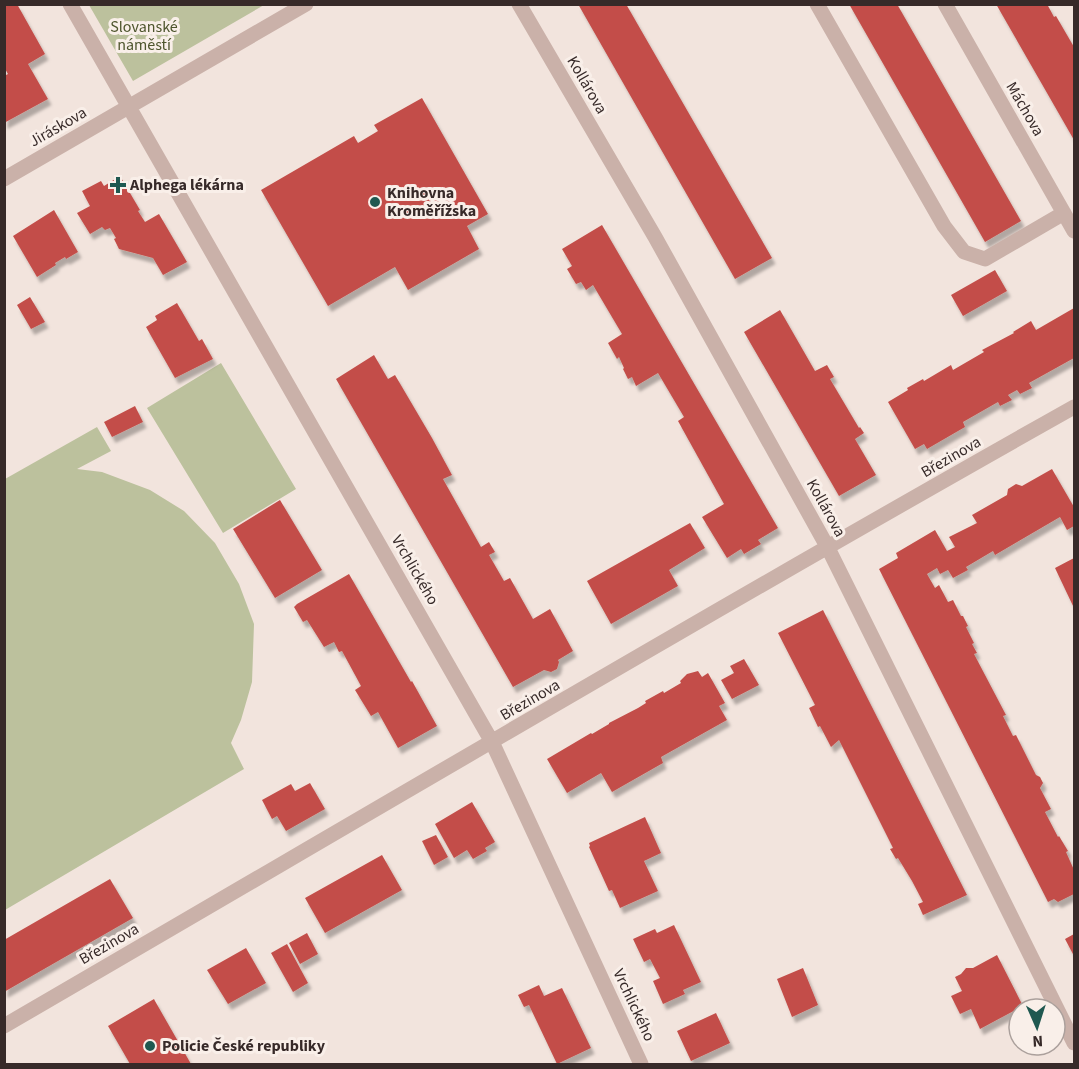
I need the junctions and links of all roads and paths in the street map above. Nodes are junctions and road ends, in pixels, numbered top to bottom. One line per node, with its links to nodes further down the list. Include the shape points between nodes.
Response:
1 (70, 4): 6 (street)
2 (306, 4): 6 (street)
3 (519, 4): 11 (street, Kollárova, via 655,237)
4 (817, 4): 8 (street, via 944,226 964,252 985,259)
5 (945, 4): 8 (street, Máchova)
6 (130, 108): 7 (street, Jiráskova); 12 (street, Vrchlického)
7 (4, 179)
8 (1064, 213): 9 (street, Máchova)
9 (1074, 231)
10 (1074, 407): 11 (street, Březinova)
11 (828, 548): 12 (street, Březinova); 14 (street, Kollárova)
12 (492, 742): 13 (street, Březinova); 15 (street, Vrchlického)
13 (4, 1026)
14 (1074, 1043)
15 (642, 1065)

